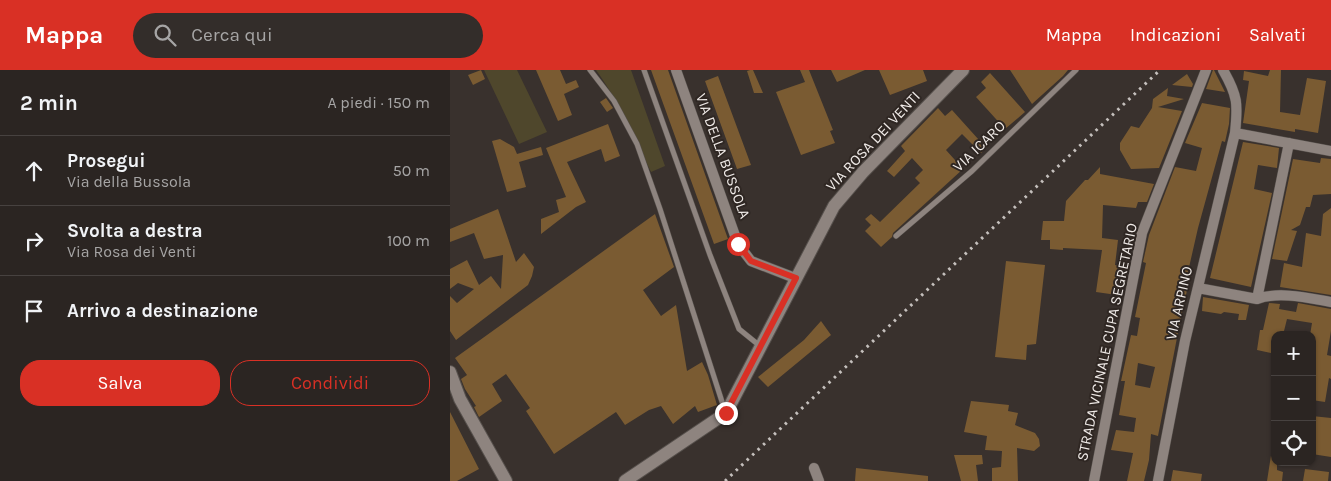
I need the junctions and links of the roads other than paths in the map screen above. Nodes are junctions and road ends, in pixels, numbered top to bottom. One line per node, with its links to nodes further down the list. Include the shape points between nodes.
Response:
1 (590, 70): 18 (lane, via 614,100 636,144)
2 (644, 70): 16 (lane, via 739,329)
3 (676, 70): 12 (street, VIA DELLA BUSSOLA, via 738,244 751,261)
4 (963, 70): 12 (street, VIA ROSA DEI VENTI, via 834,206)
5 (1076, 70): 11 (lane, VIA ICARO, via 972,171)
6 (1206, 70): 23 (street, STRADA VICINALE CUPA SEGRETARIO, via 1142,233)
7 (1223, 70): 8 (street, VIA ARPINO, via 1234,88 1238,106)
8 (1235, 133): 9 (street); 13 (street, VIA ARPINO)
9 (1289, 143): 10 (street); 14 (street)
10 (1331, 151)
11 (896, 236)
12 (796, 278): 16 (street, VIA ROSA DEI VENTI)
13 (1198, 288): 14 (street); 24 (street, VIA ARPINO)
14 (1257, 299): 15 (street, via 1266,296)
15 (1331, 302)
16 (760, 346): 18 (street, VIA ROSA DEI VENTI)
17 (450, 372): 20 (street, via 460,399)
18 (726, 413): 21 (street, VIA ROSA DEI VENTI)
19 (814, 468): 22 (street)
20 (506, 481)
21 (625, 481)
22 (820, 481)
23 (1094, 481)
24 (1158, 481)

